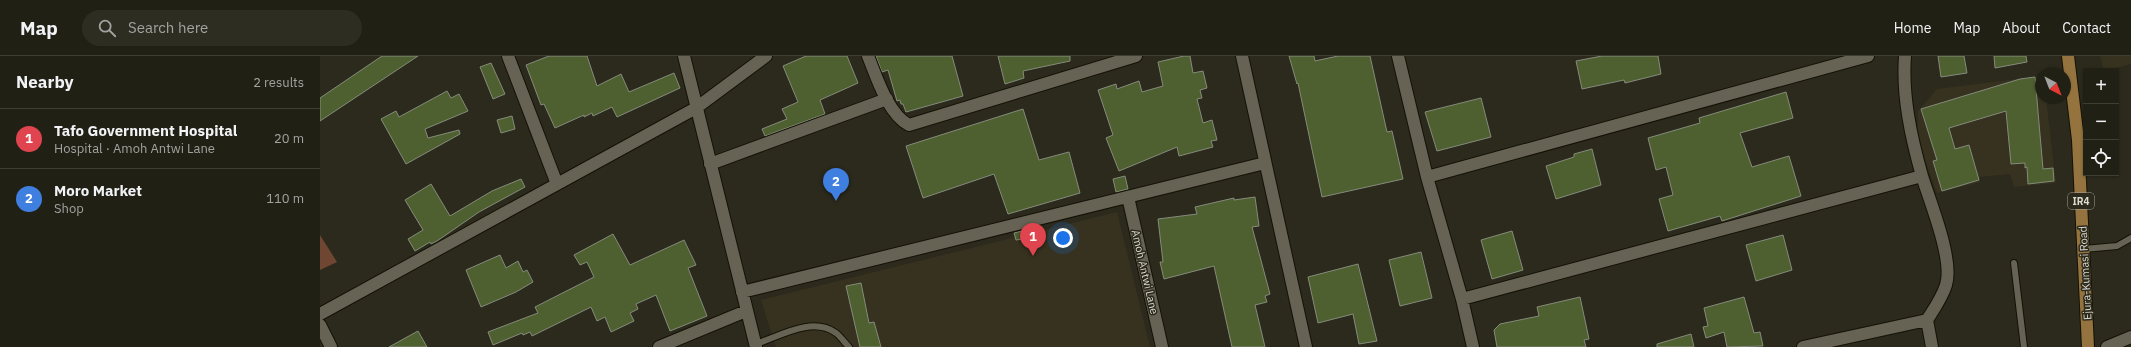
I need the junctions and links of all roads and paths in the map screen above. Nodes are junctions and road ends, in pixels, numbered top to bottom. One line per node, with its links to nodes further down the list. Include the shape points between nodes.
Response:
1 (508, 56): 18 (street)
2 (684, 56): 13 (street)
3 (766, 56): 13 (street)
4 (868, 56): 12 (street)
5 (1136, 56): 11 (street)
6 (1242, 56): 14 (street)
7 (1398, 56): 17 (street)
8 (1868, 56): 17 (street)
9 (1905, 56): 16 (street, via 1906,102)
10 (2068, 56): 21 (main road, Ejura-Kumasi Road / IR4, via 2078,140)
11 (1099, 61): 12 (street, via 909,125 892,111)
12 (887, 99): 15 (street)
13 (696, 108): 15 (street); 18 (street)
14 (1265, 163): 19 (street); 35 (street)
15 (710, 164): 23 (street)
16 (1922, 176): 24 (street); 27 (street, via 1933,205 1946,263 1946,284)
17 (1427, 177): 24 (street)
18 (557, 184): 26 (street)
19 (1128, 197): 23 (street); 34 (street, Amoh Antwi Lane)
20 (2131, 238): 21 (lane, via 2116,246)
21 (2084, 249): 40 (main road, Ejura-Kumasi Road / IR4)
22 (2014, 263): 39 (lane)
23 (742, 292): 25 (street)
24 (1462, 300): 36 (street)
25 (746, 311): 30 (street); 32 (street)
26 (320, 314)
27 (1927, 320): 37 (street); 38 (street)
28 (320, 325): 31 (street)
29 (2131, 337): 41 (street)
30 (756, 346): 33 (lane, via 807,326 824,327 836,333)
31 (331, 347)
32 (659, 347)
33 (849, 347)
34 (1162, 347)
35 (1306, 347)
36 (1473, 347)
37 (1803, 347)
38 (1932, 347)
39 (2024, 347)
40 (2088, 347)
41 (2107, 347)

